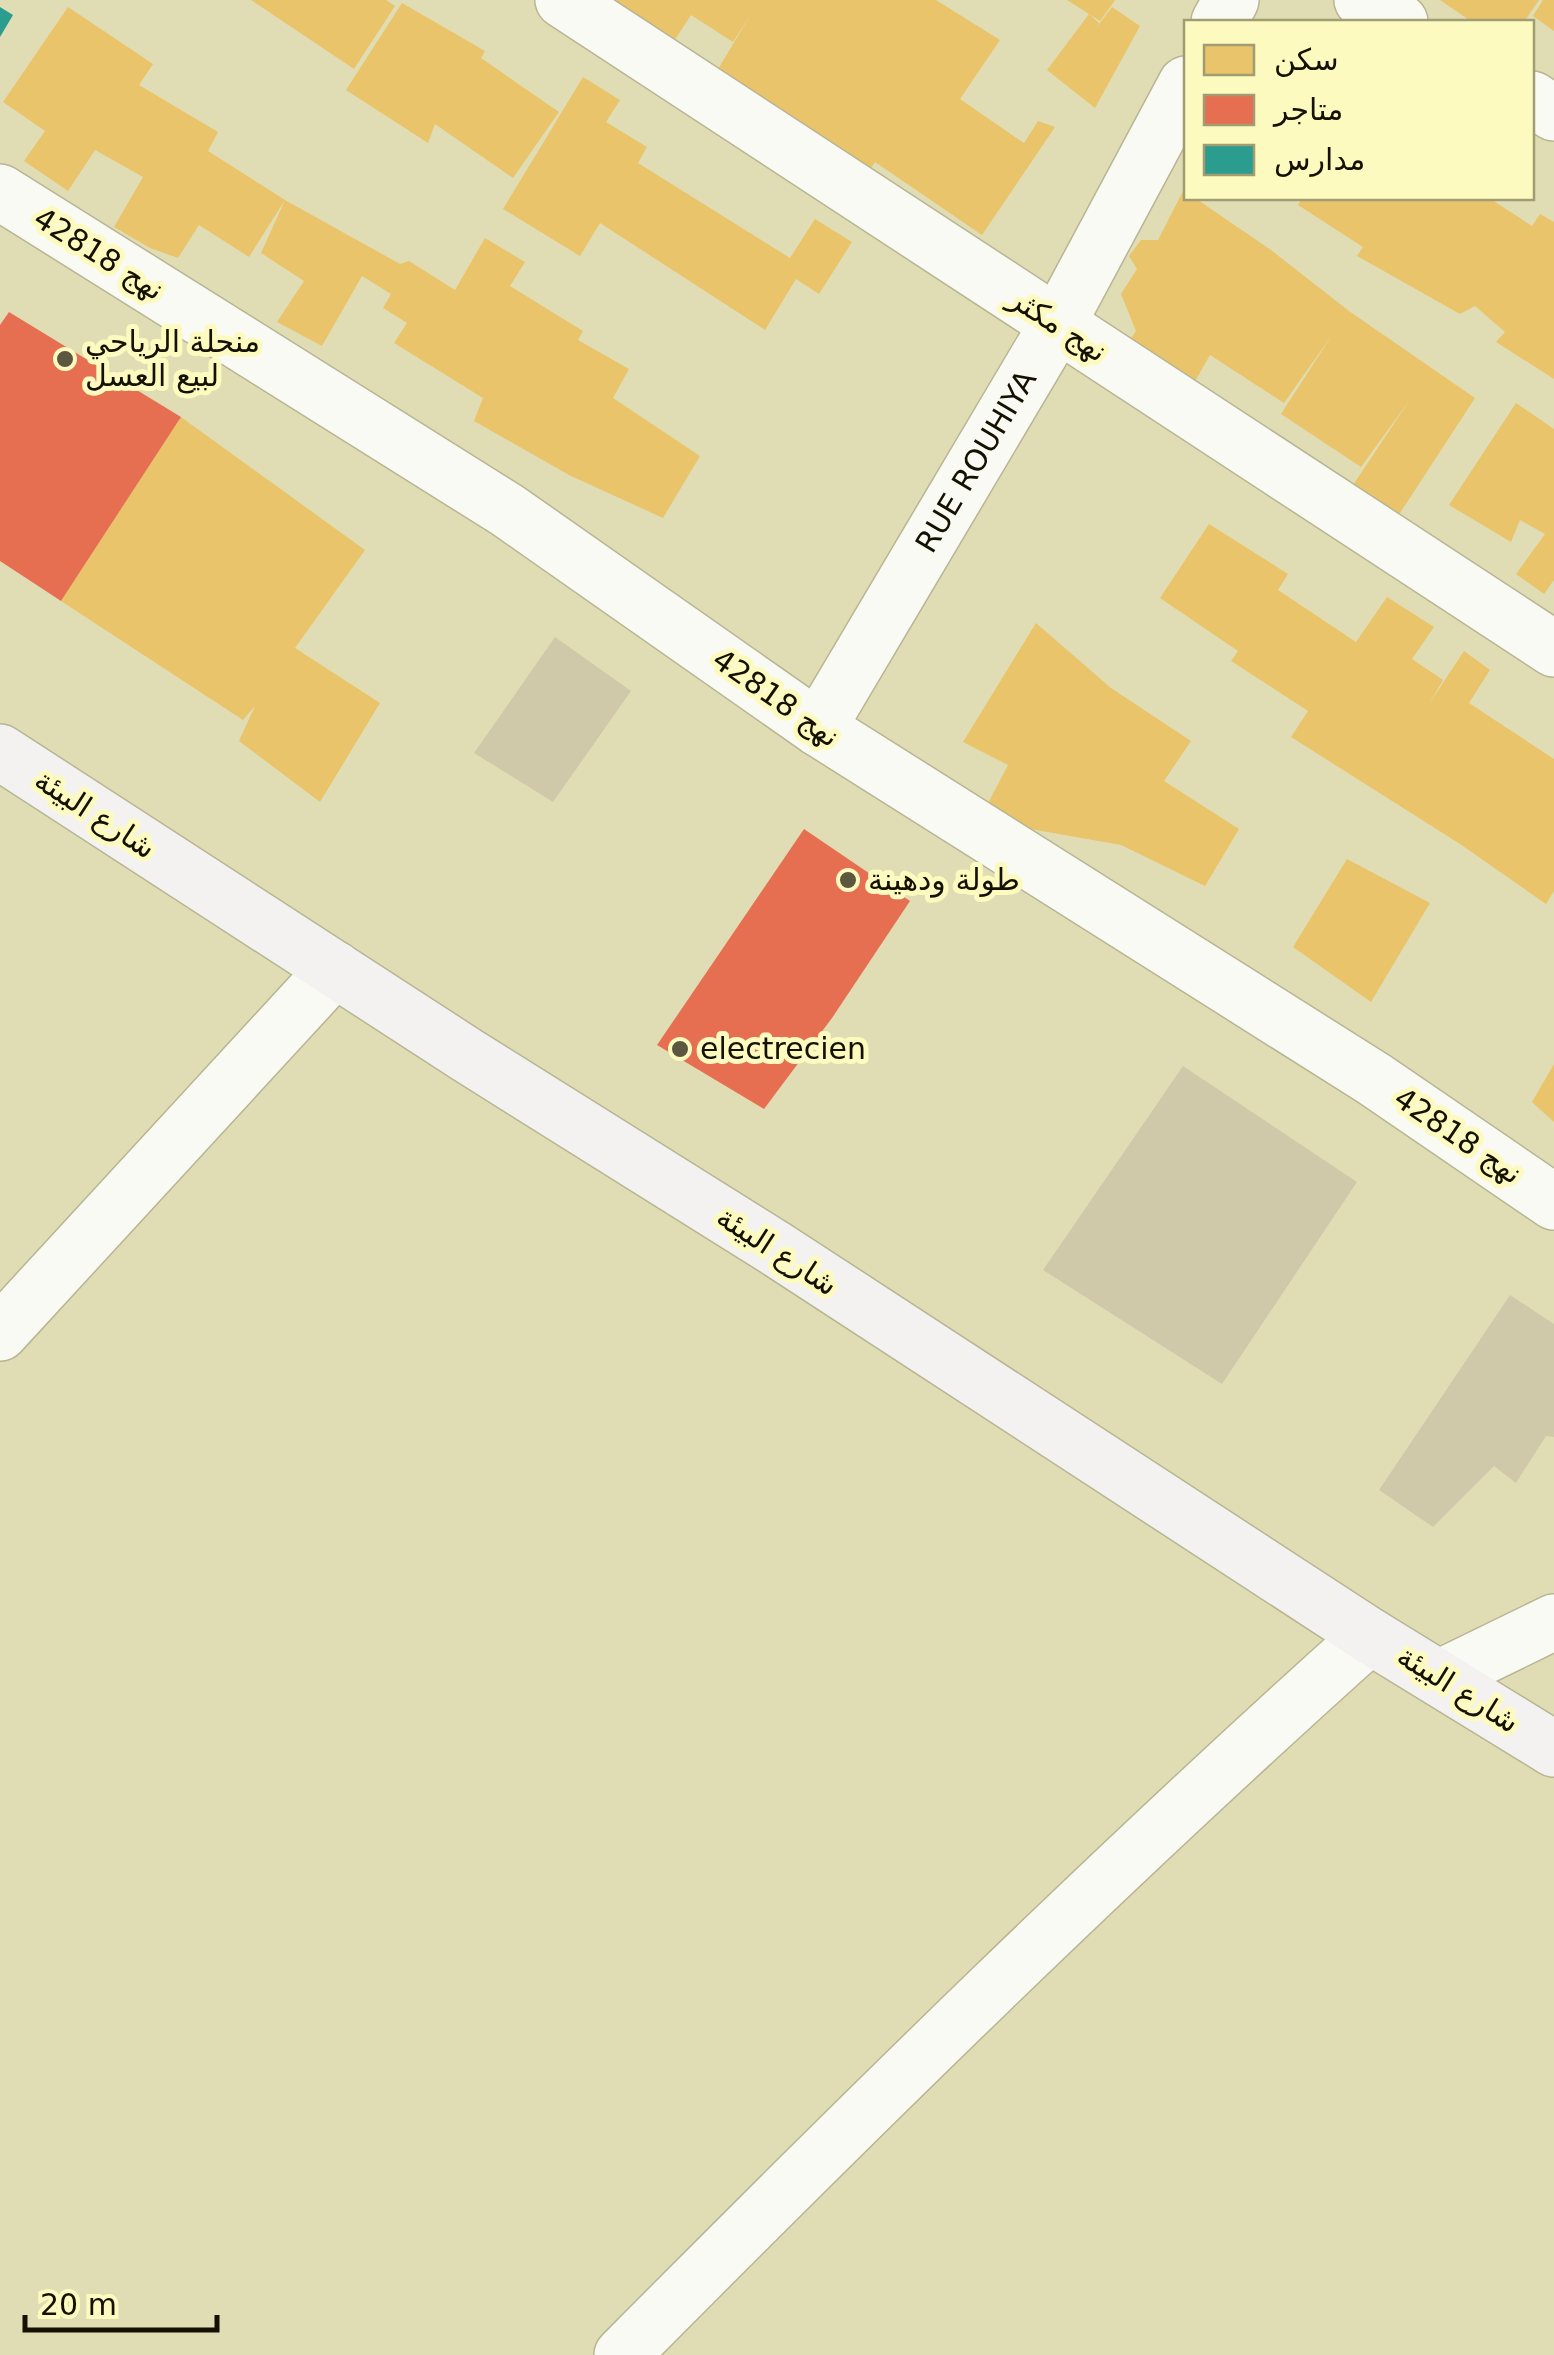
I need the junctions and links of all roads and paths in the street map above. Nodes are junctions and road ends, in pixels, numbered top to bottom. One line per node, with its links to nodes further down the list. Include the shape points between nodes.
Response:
1 (562, 0): 6 (street, نهج مكثر)
2 (1362, 0): 3 (street)
3 (1397, 20)
4 (1184, 88): 6 (street, RUE ROUHIYA)
5 (0, 192): 8 (street, نهج 42818, via 507,510)
6 (1057, 325): 7 (street, نهج مكثر); 8 (street, RUE ROUHIYA)
7 (1554, 648)
8 (818, 728): 11 (street, نهج 42818, via 1374,1079)
9 (0, 752): 10 (main road, شارع البيئة)
10 (335, 970): 12 (street); 14 (main road, شارع البيئة)
11 (1554, 1202)
12 (0, 1333)
13 (1554, 1622): 15 (street)
14 (1370, 1636): 15 (main road, شارع البيئة); 17 (street, via 1035,1945)
15 (1441, 1677): 16 (main road, شارع البيئة)
16 (1554, 1749)
17 (622, 2355)

